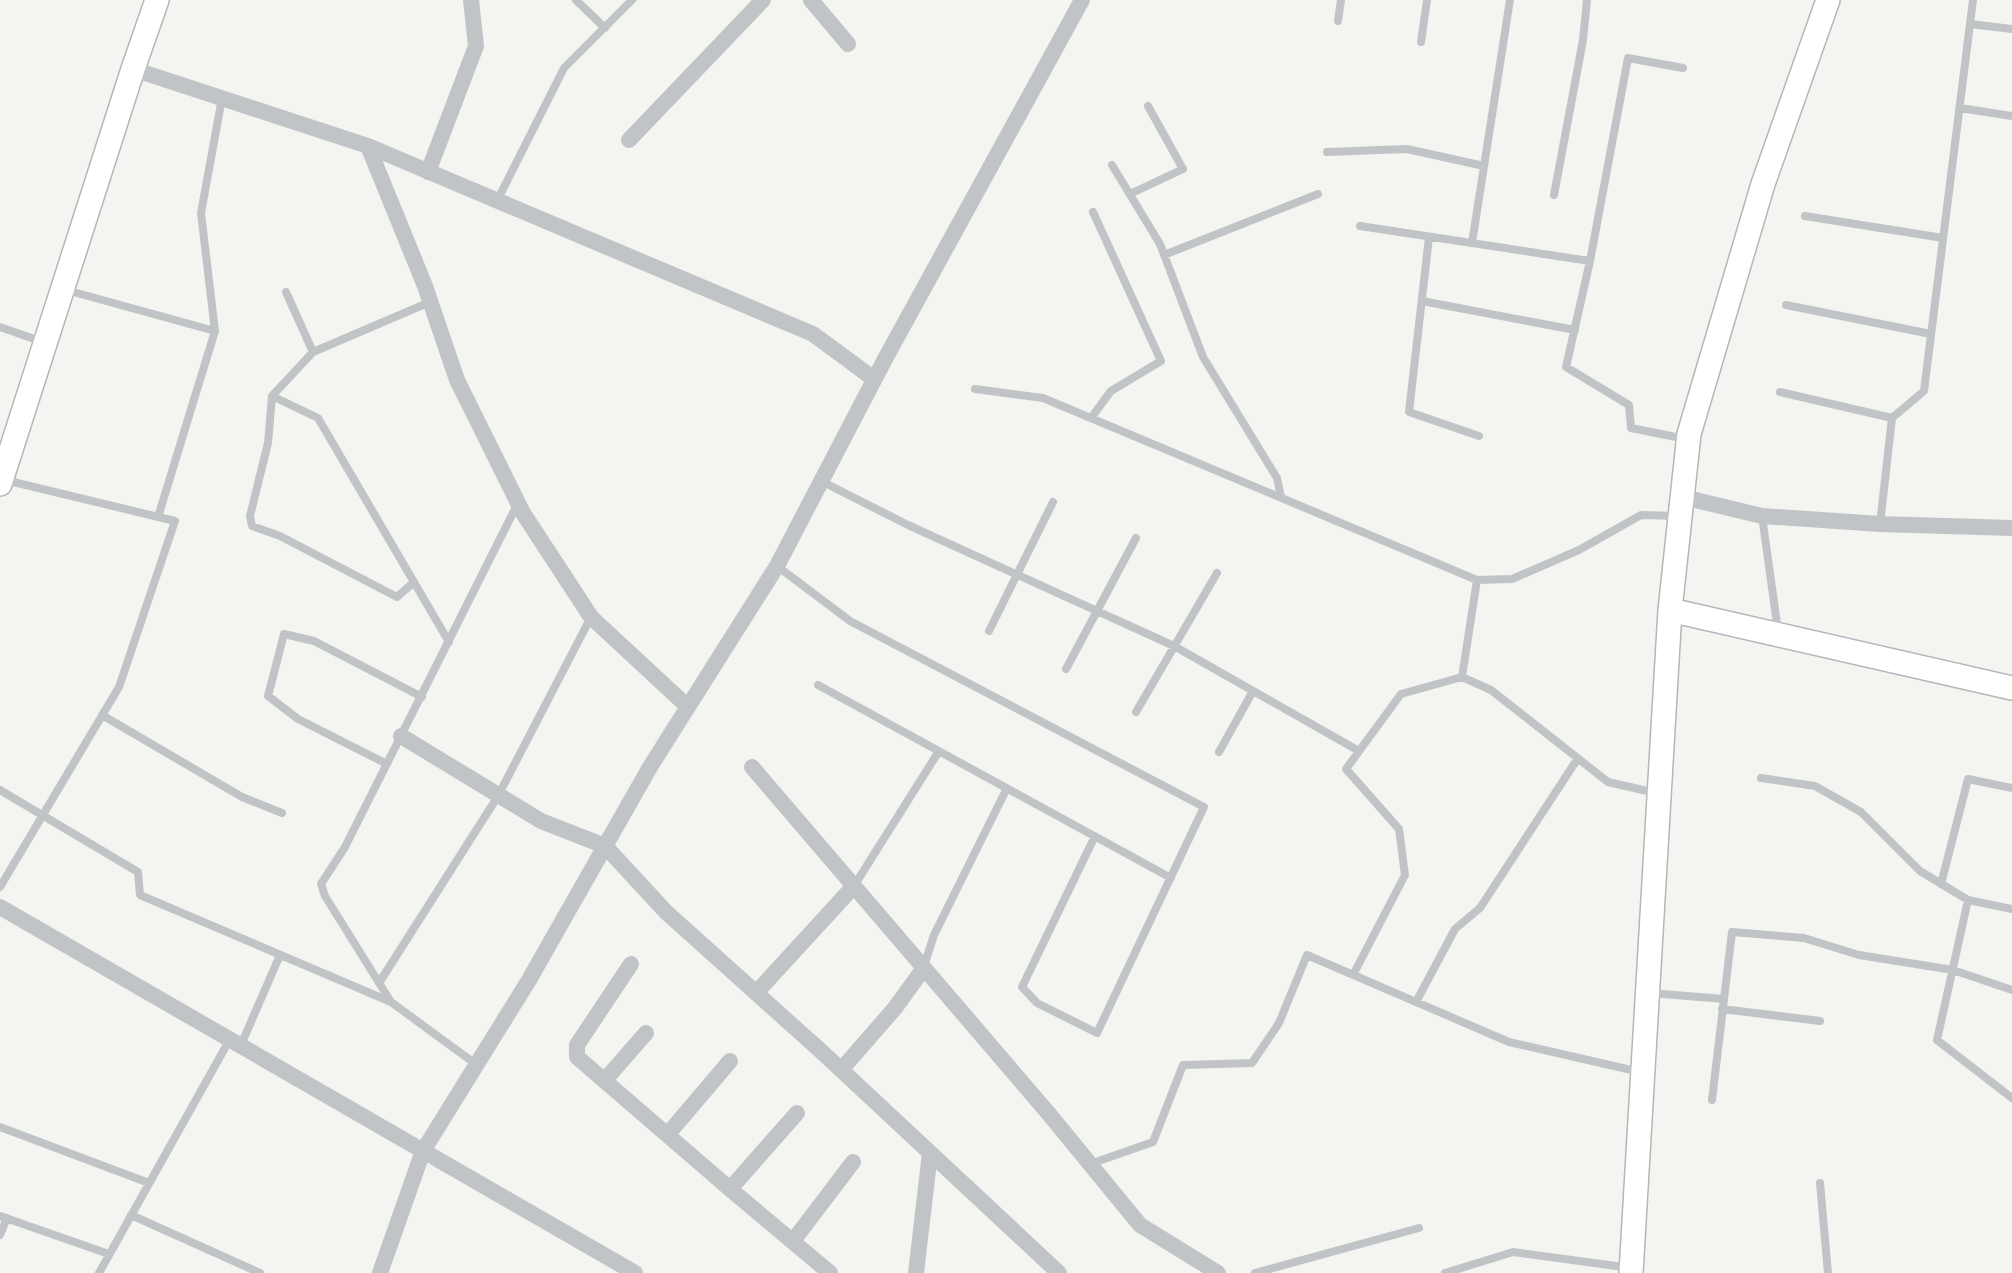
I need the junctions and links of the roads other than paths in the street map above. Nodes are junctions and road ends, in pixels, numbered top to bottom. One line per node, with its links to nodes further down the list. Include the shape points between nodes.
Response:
1 (157, 0): 21 (street)
2 (471, 0): 31 (street, via 476,46)
3 (576, 0): 16 (lane)
4 (632, 0): 16 (lane)
5 (763, 0): 26 (street)
6 (811, 0): 19 (street)
7 (1082, 0): 55 (street)
8 (1340, 0): 14 (lane)
9 (1427, 0): 18 (lane)
10 (1510, 0): 30 (lane)
11 (1587, 0): 34 (lane)
12 (1828, 0): 62 (street, via 1763,184)
13 (1973, 0): 15 (lane)
14 (1338, 21)
15 (1970, 23): 17 (lane); 24 (lane)
16 (605, 27): 35 (lane, via 564,68)
17 (2012, 29)
18 (1421, 42)
19 (848, 44)
20 (1683, 68): 43 (lane, via 1628,58)
21 (132, 69): 22 (street); 44 (street)
22 (221, 98): 27 (street); 51 (lane, via 201,213)
23 (1148, 106): 32 (lane, via 1183,169)
24 (1960, 108): 25 (lane); 40 (lane)
25 (2012, 116)
26 (629, 140)
27 (368, 146): 31 (street); 47 (street)
28 (1327, 152): 30 (lane, via 1406,149)
29 (1112, 165): 32 (lane)
30 (1484, 166): 41 (lane)
31 (428, 172): 35 (street)
32 (1130, 194): 42 (lane)
33 (1318, 194): 42 (lane)
34 (1554, 195)
35 (497, 201): 55 (street, via 813,334)
36 (1093, 212): 59 (lane, via 1161,361 1111,391)
37 (1805, 216): 40 (lane)
38 (1360, 226): 39 (lane)
39 (1429, 237): 41 (lane); 46 (lane)
40 (1943, 238): 52 (lane)
41 (1472, 243): 43 (lane)
42 (1164, 255): 65 (lane, via 1203,357 1277,478)
43 (1590, 261): 50 (lane)
44 (62, 289): 51 (lane); 53 (street)
45 (286, 292): 54 (lane)
46 (1422, 301): 50 (lane); 61 (lane, via 1409,412)
47 (430, 302): 54 (lane); 67 (street, via 457,380)
48 (1786, 305): 52 (lane)
49 (0, 327): 53 (lane)
50 (1575, 330): 62 (lane, via 1566,367 1629,405 1631,428)
51 (215, 331): 70 (lane)
52 (1931, 334): 60 (lane, via 1924,391)
53 (45, 343): 64 (street)
54 (313, 352): 58 (lane)
55 (874, 379): 63 (street)
56 (975, 389): 59 (lane, via 1043,398)
57 (1780, 393): 60 (lane)
58 (272, 396): 78 (lane, via 318,418); 78 (lane, via 252,526 281,536 397,597)
59 (1091, 418): 65 (lane)
60 (1892, 418): 71 (lane)
61 (1479, 436)
62 (1689, 440): 68 (street)
63 (821, 481): 74 (street); 76 (lane)
64 (1, 482): 70 (lane)
65 (1281, 497): 77 (lane)
66 (1054, 502): 76 (lane)
67 (518, 503): 81 (street); 84 (lane)
68 (1681, 507): 69 (street); 77 (lane, via 1641,514 1579,550 1512,579); 80 (street)
69 (1762, 516): 71 (street); 83 (lane)
70 (158, 517): 94 (lane, via 175,521 119,687)
71 (1880, 524): 72 (street)
72 (2012, 528)
73 (1136, 538): 79 (lane)
74 (777, 566): 92 (street); 112 (lane, via 850,621 1204,807)
75 (1217, 573): 85 (lane)
76 (1017, 575): 79 (lane); 82 (lane)
77 (1477, 580): 87 (lane)
78 (414, 582): 84 (lane)
79 (1097, 611): 85 (lane); 86 (lane)
80 (1670, 611): 83 (street); 106 (street)
81 (591, 617): 92 (street); 107 (lane)
82 (989, 631)
83 (1779, 635): 89 (street)
84 (450, 642): 91 (lane)
85 (1174, 646): 90 (lane); 93 (lane)
86 (1066, 669)
87 (1462, 677): 98 (lane, via 1401,694); 99 (lane, via 1490,690)
88 (818, 685): 96 (lane)
89 (2012, 688)
90 (1253, 691): 97 (lane); 98 (lane)
91 (422, 696): 95 (lane); 100 (lane, via 314,641 284,634 268,696 298,719)
92 (688, 707): 111 (street)
93 (1136, 712)
94 (102, 715): 108 (lane, via 242,797); 109 (lane)
95 (401, 736): 100 (lane); 107 (street)
96 (939, 751): 103 (lane); 114 (lane)
97 (1219, 751)
98 (1359, 751): 123 (lane, via 1346,769 1399,829 1405,875)
99 (1578, 758): 106 (lane, via 1608,782); 130 (lane, via 1480,908 1455,929)
100 (387, 764): 124 (lane, via 345,847 320,884)
101 (752, 767): 114 (street)
102 (1761, 778): 113 (lane, via 1815,786 1861,812 1920,871)
103 (1007, 788): 110 (lane); 121 (lane, via 934,935)
104 (2012, 788): 113 (lane, via 1968,779)
105 (0, 790): 109 (lane)
106 (1659, 794): 127 (street)
107 (498, 796): 111 (street, via 541,821); 124 (lane)
108 (282, 813)
109 (43, 816): 115 (lane); 119 (lane, via 138,872 140,895)
110 (1095, 836): 112 (lane); 112 (lane, via 1022,987 1037,1003 1097,1033)
111 (605, 846): 126 (street, via 666,912); 136 (street)
112 (1171, 878)
113 (1941, 884): 116 (lane)
114 (854, 886): 121 (street); 126 (street)
115 (0, 887)
116 (1968, 901): 118 (lane); 122 (lane)
117 (0, 907): 134 (street)
118 (2012, 909)
119 (280, 955): 129 (lane); 134 (lane)
120 (631, 964): 139 (street, via 577,1045 577,1057)
121 (924, 968): 137 (street); 148 (street)
122 (1953, 970): 125 (lane); 128 (lane, via 1859,955 1804,938 1732,932); 140 (lane, via 1937,1040)
123 (1353, 975): 130 (lane); 148 (lane, via 1307,955 1279,1023 1252,1063 1184,1065 1153,1142)
124 (379, 983): 129 (lane)
125 (2012, 990)
126 (756, 993): 137 (street)
127 (1647, 993): 128 (lane); 138 (street)
128 (1724, 999): 131 (lane)
129 (391, 1002): 136 (lane)
130 (1416, 1002): 138 (lane, via 1510,1042)
131 (1723, 1009): 132 (lane); 141 (lane)
132 (1820, 1021)
133 (646, 1032): 139 (street)
134 (235, 1043): 145 (street); 150 (lane)
135 (730, 1061): 144 (street)
136 (477, 1065): 145 (street)
137 (841, 1070): 146 (street)
138 (1642, 1072): 158 (street)
139 (605, 1080): 144 (street)
140 (2012, 1098)
141 (1712, 1100)
142 (797, 1112): 151 (street)
143 (0, 1127): 150 (lane)
144 (668, 1134): 151 (street)
145 (423, 1151): 161 (street); 162 (street)
146 (930, 1153): 164 (street); 165 (street)
147 (853, 1162): 156 (street)
148 (1090, 1164): 166 (street, via 1140,1226)
149 (1821, 1183): 169 (lane)
150 (149, 1184): 152 (lane)
151 (730, 1189): 156 (street)
152 (131, 1215): 157 (lane); 160 (lane)
153 (4, 1217): 155 (lane); 157 (lane)
154 (1419, 1228): 167 (lane)
155 (0, 1235)
156 (793, 1241): 163 (street)
157 (109, 1254): 159 (lane)
158 (1631, 1270): 168 (lane, via 1514,1252)
159 (99, 1273)
160 (260, 1273)
161 (380, 1273)
162 (635, 1273)
163 (830, 1273)
164 (916, 1273)
165 (1059, 1273)
166 (1218, 1273)
167 (1255, 1273)
168 (1446, 1273)
169 (1828, 1273)

